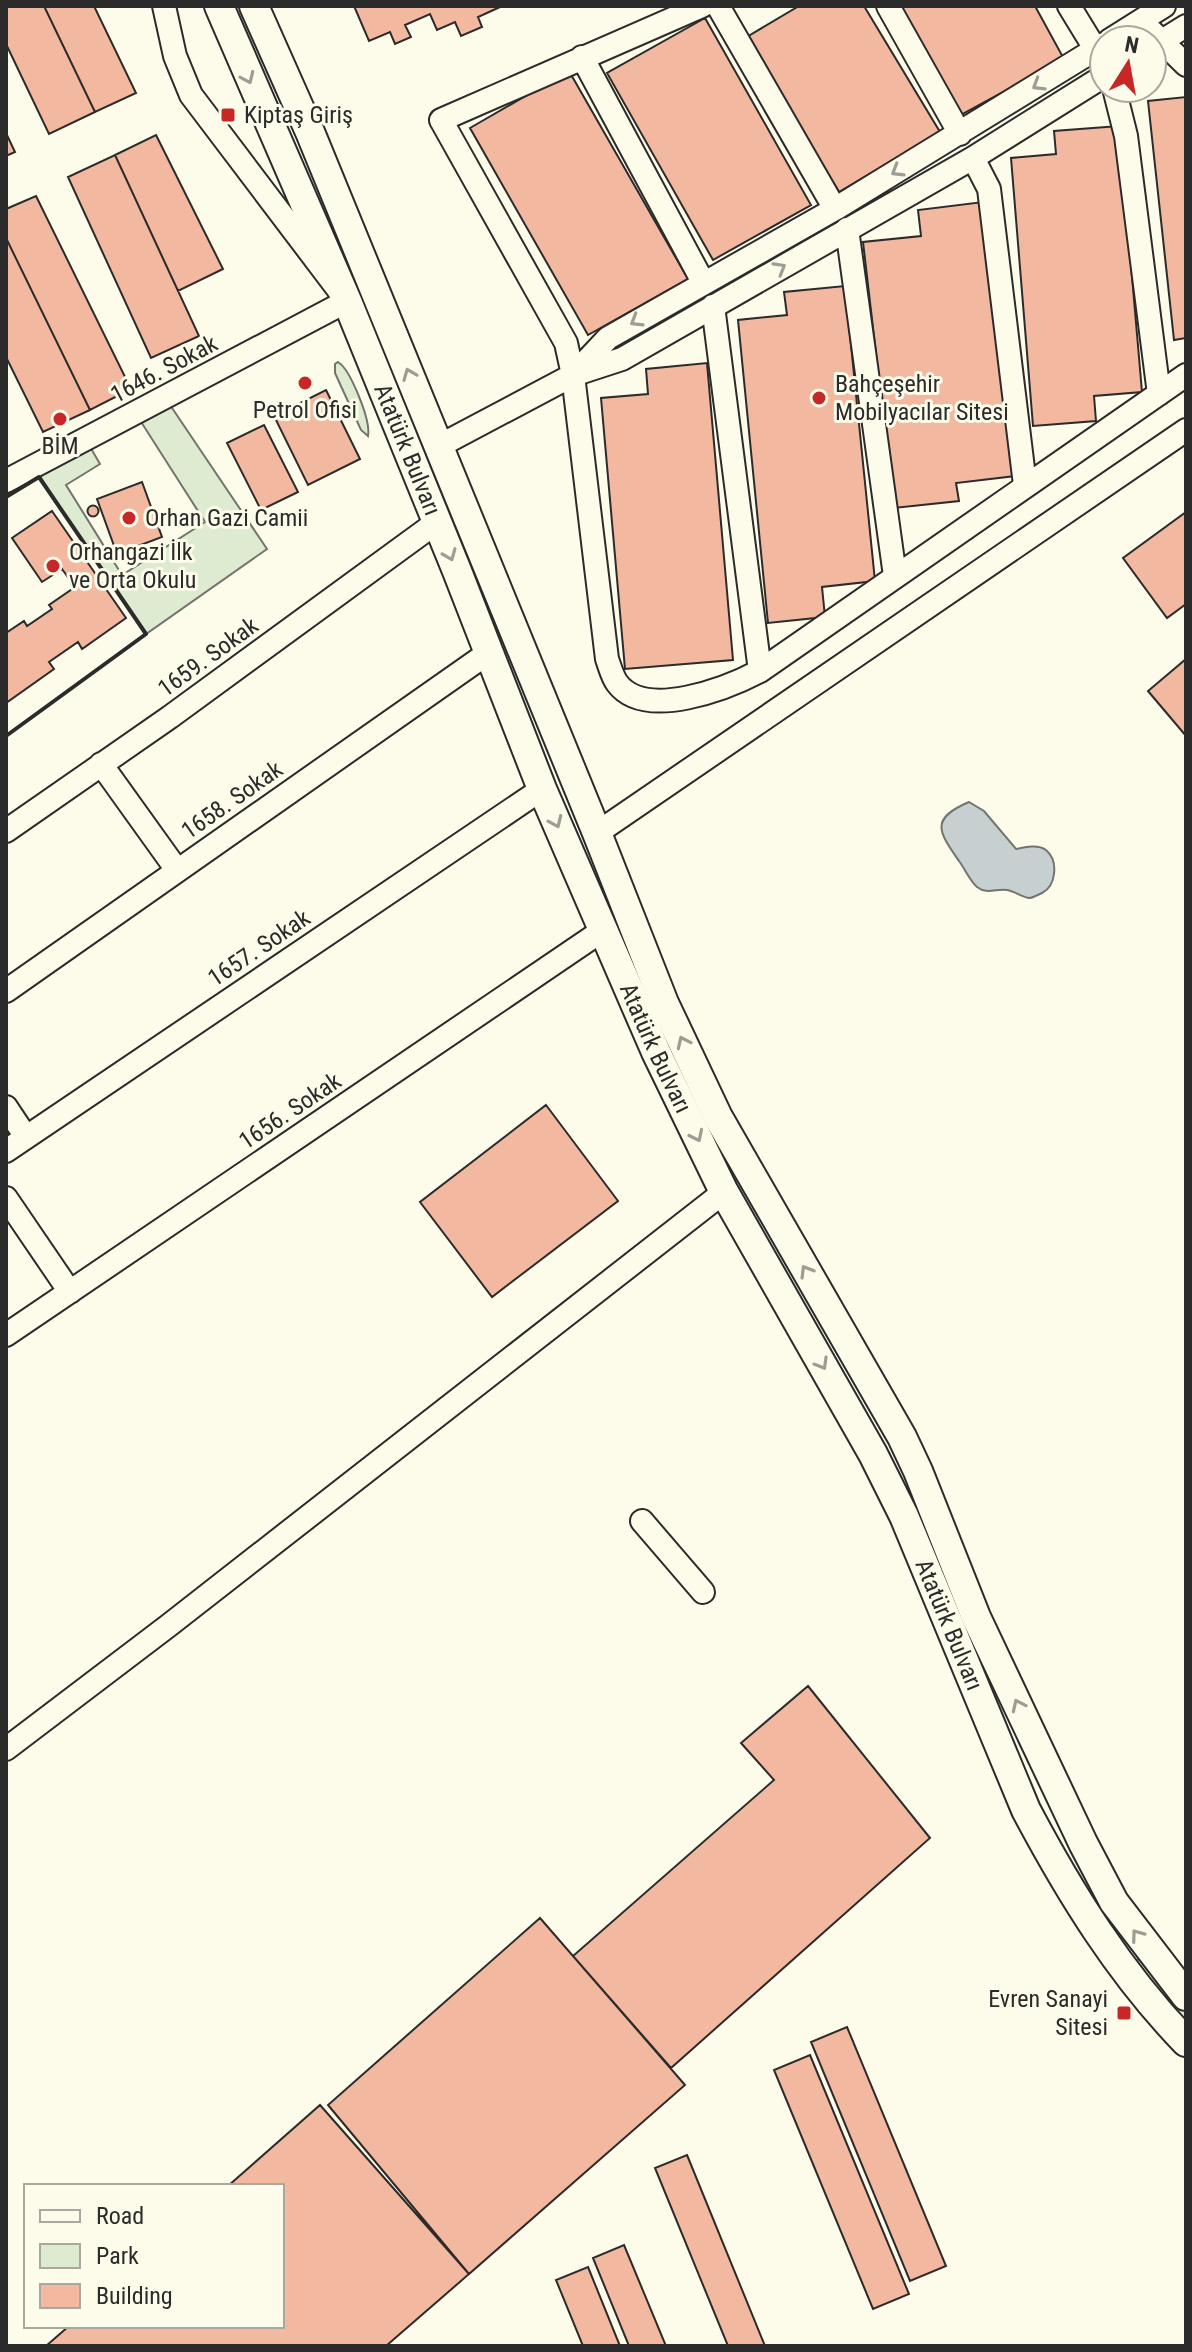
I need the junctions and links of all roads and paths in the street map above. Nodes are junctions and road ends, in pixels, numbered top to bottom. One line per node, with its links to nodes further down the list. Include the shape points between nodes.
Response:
1 (164, 6): 28 (street, via 191,95)
2 (219, 6): 28 (main road, Atatürk Bulvarı, one-way to 28)
3 (254, 6): 20 (main road, Atatürk Bulvarı)
4 (275, 6): 20 (main road, via 287,38)
5 (702, 6): 17 (street)
6 (718, 6): 25 (street)
7 (888, 6): 23 (street)
8 (1069, 6): 14 (street)
9 (1164, 6): 10 (street)
10 (1141, 21): 11 (street); 12 (street)
11 (1137, 24)
12 (1143, 24)
13 (1186, 26): 15 (street)
14 (1088, 30)
15 (1168, 37)
16 (1168, 52): 19 (street)
17 (582, 57): 27 (street); 30 (street, via 441,120 559,329)
18 (1088, 58): 23 (street, one-way to 23)
19 (1186, 65)
20 (289, 84): 34 (main road, Atatürk Bulvarı, one-way to 20)
21 (1088, 86): 24 (street)
22 (1118, 104): 32 (street)
23 (960, 134): 25 (street, one-way to 25)
24 (973, 158): 26 (street); 36 (street, via 989,189)
25 (835, 209): 27 (street)
26 (847, 229): 29 (street, one-way to 26); 38 (street)
27 (703, 282): 30 (street, one-way to 30, via 608,338)
28 (347, 301): 35 (street, 1646. Sokak); 37 (main road, Atatürk Bulvarı)
29 (713, 306): 30 (street, via 622,359); 40 (street)
30 (573, 375): 34 (street); 40 (street, via 607,659 615,680 644,698 685,698 731,686)
31 (1186, 375): 32 (street)
32 (1159, 394): 36 (street)
33 (1186, 430): 44 (street)
34 (439, 446): 44 (main road, Atatürk Bulvarı)
35 (6, 481)
36 (1025, 485): 38 (street)
37 (437, 522): 39 (main road, Atatürk Bulvarı, one-way to 39); 41 (street, 1659. Sokak)
38 (895, 576): 40 (street)
39 (488, 653): 42 (main road, Atatürk Bulvarı); 45 (street, 1658. Sokak)
40 (760, 671)
41 (101, 764): 43 (street, 1659. Sokak); 45 (street)
42 (542, 789): 46 (main road, Atatürk Bulvarı, one-way to 46); 49 (street, 1657. Sokak)
43 (6, 831)
44 (597, 833): 55 (main road, Atatürk Bulvarı, one-way to 44, via 718,1117 664,1003)
45 (177, 870): 47 (street, 1658. Sokak)
46 (603, 930): 51 (main road, Atatürk Bulvarı, one-way to 51); 53 (street, 1656. Sokak)
47 (6, 991)
48 (6, 1107): 49 (street)
49 (26, 1137): 50 (street, 1657. Sokak)
50 (6, 1151)
51 (724, 1192): 56 (main road, Atatürk Bulvarı, one-way to 56); 59 (street)
52 (6, 1198): 53 (street)
53 (70, 1292): 54 (street, 1656. Sokak)
54 (6, 1335)
55 (902, 1437): 56 (main road); 60 (main road, Atatürk Bulvarı, one-way to 55, via 976,1617)
56 (873, 1454): 61 (main road, Atatürk Bulvarı, via 904,1516)
57 (642, 1521): 58 (street)
58 (703, 1592)
59 (6, 1749)
60 (1060, 1794): 61 (main road); 62 (main road, Atatürk Bulvarı, one-way to 60, via 1114,1902)
61 (1026, 1810): 63 (main road, Atatürk Bulvarı, via 1104,1940)
62 (1186, 1996)
63 (1186, 2042)

